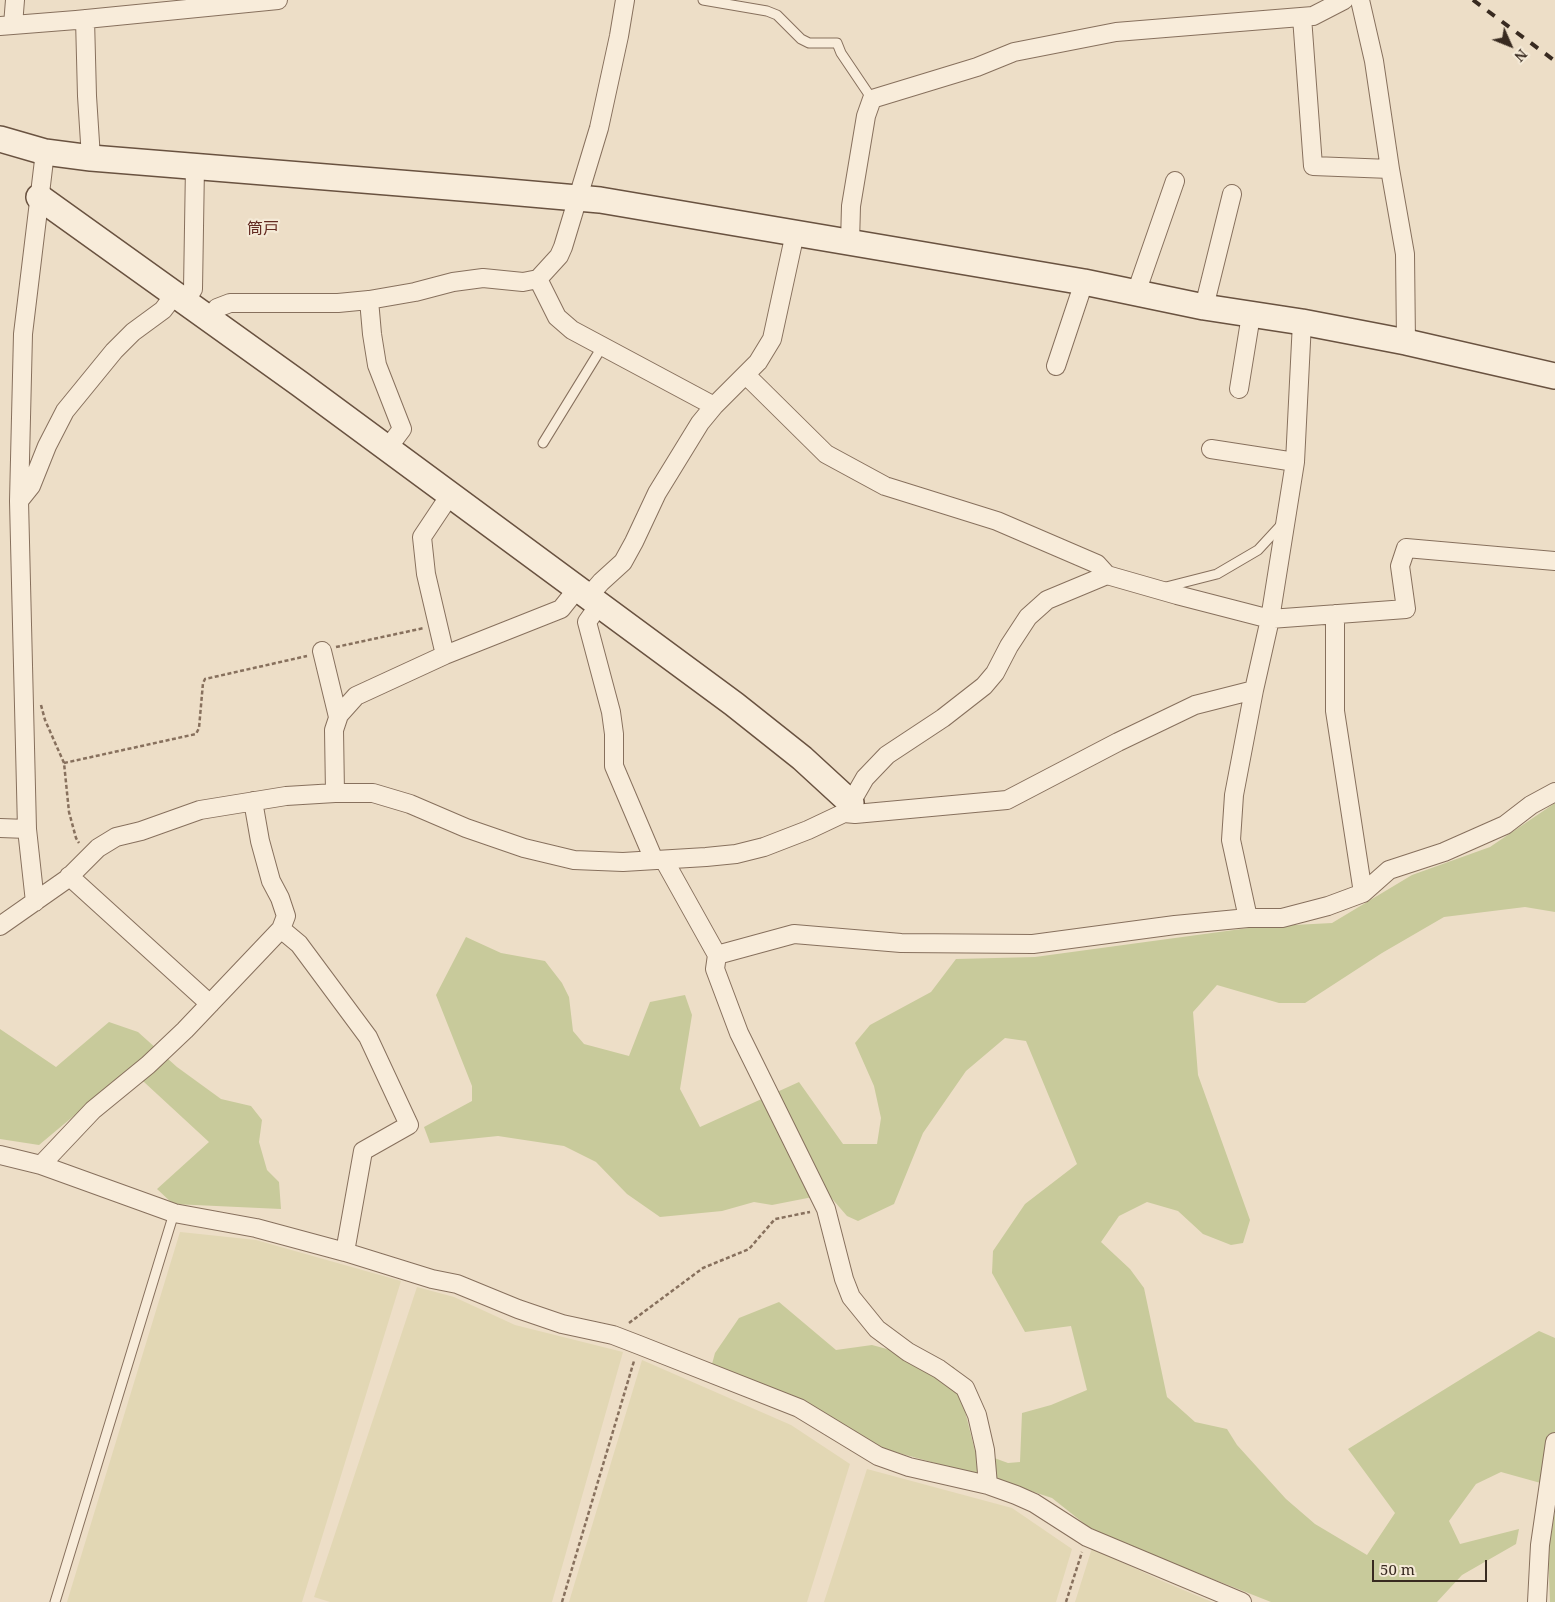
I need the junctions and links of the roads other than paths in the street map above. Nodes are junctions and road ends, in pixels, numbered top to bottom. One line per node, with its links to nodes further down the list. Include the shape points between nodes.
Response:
1 (15, 0): 10 (street)
2 (278, 0): 7 (street)
3 (626, 0): 20 (street, via 599,128)
4 (703, 0): 11 (lane, via 767,11 777,15 801,39 836,43)
5 (1344, 0): 8 (street, via 1313,16)
6 (1360, 0): 16 (street, via 1374,61)
7 (191, 4): 9 (street)
8 (1302, 17): 11 (street, via 1116,32 1058,43 1014,52 977,67); 16 (street, via 1314,166)
9 (85, 19): 10 (street); 14 (street)
10 (7, 25)
11 (872, 99): 22 (street, via 866,116 851,206)
12 (0, 139): 13 (street)
13 (45, 152): 14 (street); 19 (street)
14 (91, 158): 15 (street)
15 (195, 166): 20 (street); 26 (street, via 193,289)
16 (1390, 170): 32 (street, via 1406,254)
17 (1175, 181): 25 (street)
18 (1232, 194): 28 (street)
19 (39, 197): 26 (street); 44 (street, via 23,334)
20 (578, 198): 21 (street); 23 (street, via 559,256)
21 (795, 234): 22 (street); 35 (street, via 772,339)
22 (850, 243): 24 (street)
23 (538, 279): 27 (street, via 523,282 483,278); 33 (street, via 557,317)
24 (1084, 282): 25 (street); 34 (street)
25 (1136, 293): 28 (street)
26 (181, 298): 30 (street); 44 (street, via 133,332 65,411 31,486)
27 (369, 300): 30 (street, via 230,303 218,308); 40 (street, via 377,365 402,429)
28 (1204, 307): 29 (street)
29 (1250, 314): 31 (street); 37 (street)
30 (209, 319): 40 (street)
31 (1302, 322): 32 (street); 42 (street)
32 (1406, 342): 36 (street)
33 (602, 347): 38 (street); 39 (lane)
34 (1056, 366)
35 (746, 375): 38 (street); 47 (street, via 826,454 886,486 1015,528 1097,564)
36 (1555, 376)
37 (1239, 389)
38 (714, 406): 49 (street, via 700,423 658,493 623,562)
39 (543, 443)
40 (387, 449): 43 (street)
41 (1211, 449): 42 (street)
42 (1296, 462): 45 (street)
43 (450, 495): 49 (street); 53 (street, via 422,537 426,574)
44 (19, 501): 61 (street)
45 (1286, 520): 48 (lane, via 1258,550 1216,574); 51 (street)
46 (1555, 561): 50 (street, via 1406,548 1400,566 1406,609)
47 (1108, 575): 48 (street); 59 (street, via 1047,600 1028,617 996,673 984,686 887,755 866,778)
48 (1157, 590): 51 (street)
49 (588, 597): 53 (street); 59 (street, via 802,758); 62 (street, via 587,622 611,712 614,766)
50 (1334, 614): 51 (street); 64 (street, via 1335,711)
51 (1270, 618): 54 (street)
52 (322, 651): 55 (street)
53 (445, 655): 55 (street, via 356,696)
54 (1254, 690): 59 (street, via 1195,705 1007,800 854,814); 66 (street, via 1234,795 1231,840)
55 (338, 717): 57 (street, via 334,730)
56 (1555, 792): 64 (street, via 1505,825 1444,852 1389,870)
57 (335, 793): 58 (street); 62 (street, via 374,793 524,848 574,860)
58 (253, 801): 63 (street, via 200,810 116,837 98,848); 68 (street, via 271,880 286,916)
59 (848, 808): 62 (street, via 808,830 764,847 736,854)
60 (0, 828): 61 (street)
61 (27, 829): 65 (street)
62 (659, 860): 69 (street)
63 (68, 876): 65 (street); 70 (street)
64 (1363, 893): 66 (street, via 1282,918)
65 (35, 902): 67 (street)
66 (1248, 918): 69 (street, via 1033,944 901,943 794,934)
67 (0, 926)
68 (281, 929): 70 (street); 74 (street, via 300,944 368,1037 408,1125 363,1151)
69 (717, 955): 76 (street, via 715,968 739,1033 826,1209 851,1297 876,1329 965,1388 977,1415)
70 (210, 1004): 72 (street, via 148,1065 93,1110)
71 (0, 1154): 72 (street)
72 (41, 1165): 73 (street)
73 (174, 1213): 74 (street, via 256,1228); 77 (lane)
74 (345, 1252): 76 (street, via 458,1284 562,1324 639,1345 799,1408 878,1456 909,1467)
75 (1555, 1442): 79 (street, via 1540,1546)
76 (988, 1485): 78 (street, via 1034,1503 1087,1537)
77 (55, 1602)
78 (1242, 1602)
79 (1537, 1602)

